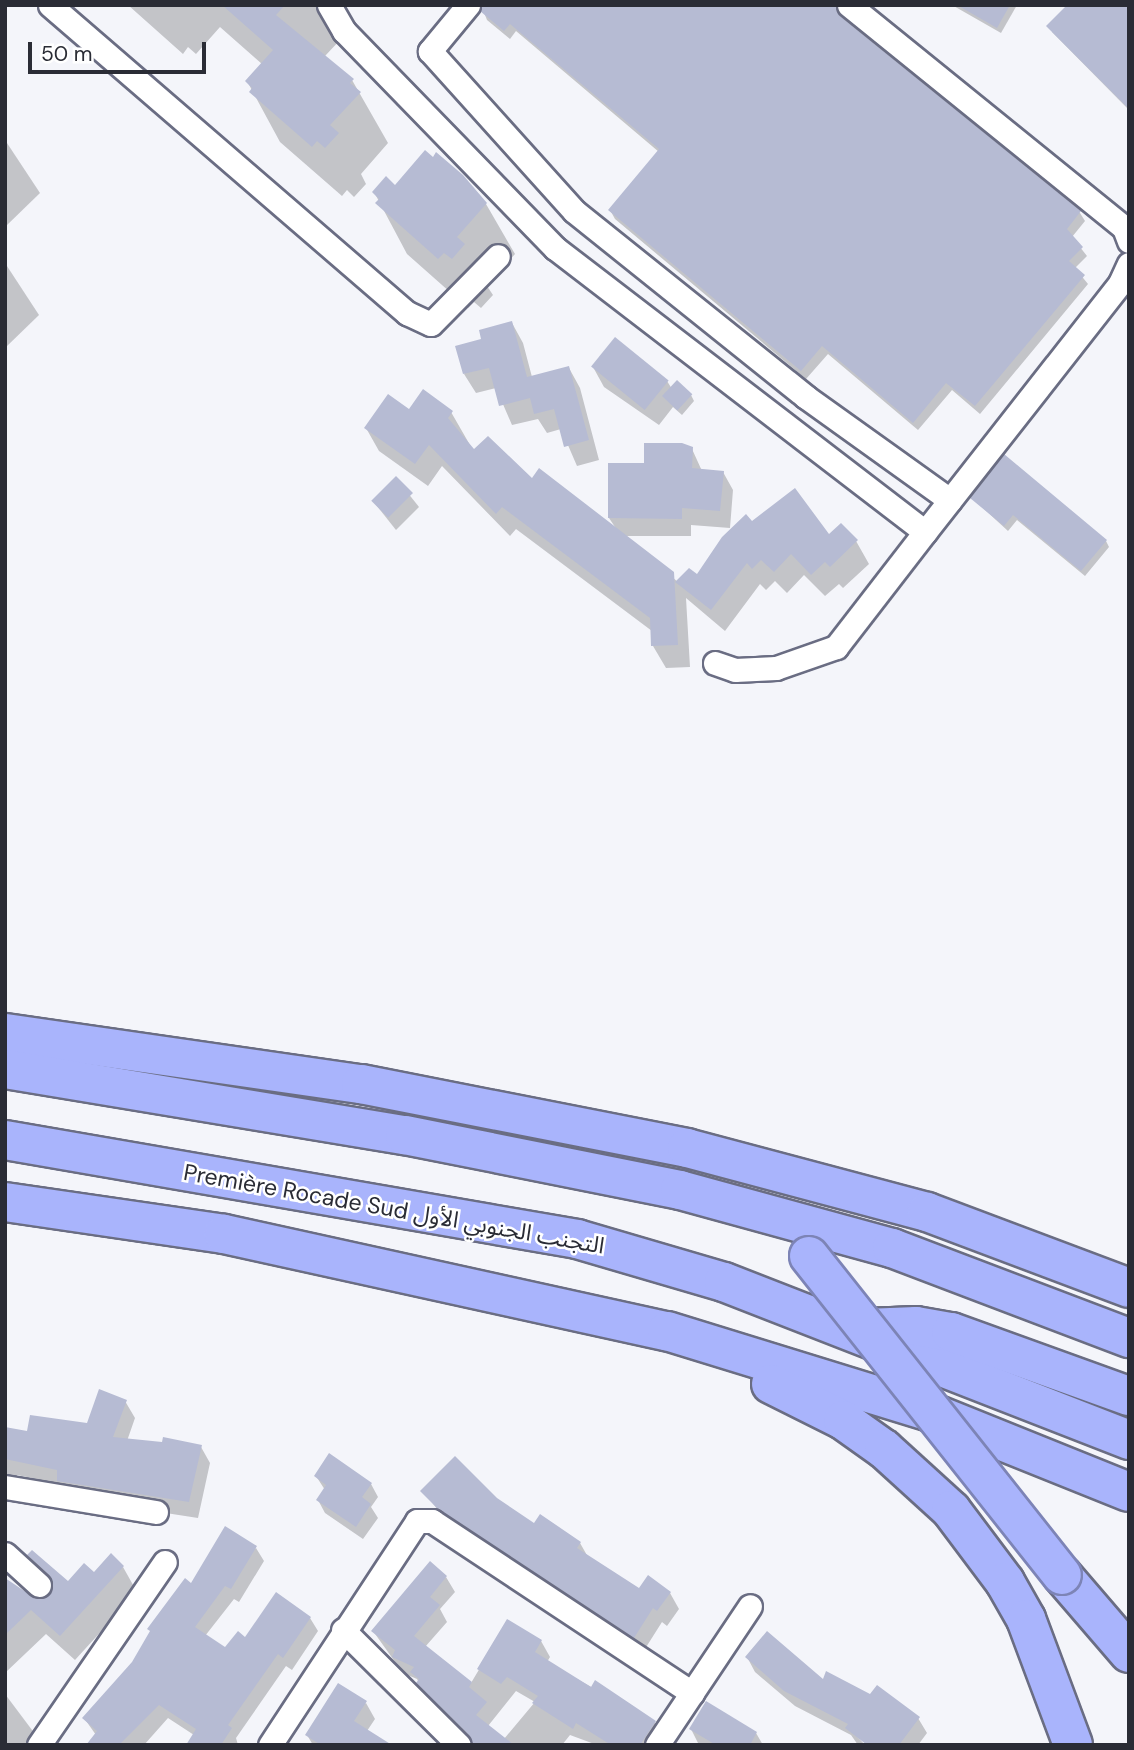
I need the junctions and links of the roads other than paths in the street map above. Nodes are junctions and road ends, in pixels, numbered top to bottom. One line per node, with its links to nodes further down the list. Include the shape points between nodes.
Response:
1 (50, 5): 6 (street, via 407,313 431,324)
2 (328, 5): 9 (street, via 344,32 555,248)
3 (468, 5): 8 (street, via 430,51 574,211 806,397)
4 (849, 5): 5 (street, via 1124,228)
5 (1129, 241)
6 (498, 256)
7 (1129, 264): 8 (street, via 1120,282)
8 (950, 500): 9 (street)
9 (925, 532): 10 (street, via 836,647 776,668 735,670)
10 (715, 663)
11 (5, 1033): 16 (highway, via 361,1084 565,1121 926,1212)
12 (5, 1069): 14 (highway, via 405,1135)
13 (5, 1140): 17 (highway, Première Rocade Sud التجنب الجنوبي الأول, via 577,1239 724,1282)
14 (680, 1190): 19 (highway, via 892,1248); 30 (highway, bridge, via 809,1256)
15 (5, 1202): 18 (highway, via 224,1234)
16 (1129, 1288)
17 (853, 1329): 20 (highway, via 941,1330); 21 (highway, Première Rocade Sud التجنب الجنوبي الأول)
18 (667, 1331): 23 (highway, via 930,1412); 36 (highway, via 711,1358 843,1419 884,1448 951,1510 1026,1619)
19 (1129, 1338)
20 (1129, 1396)
21 (1129, 1440)
22 (5, 1487): 24 (street)
23 (1129, 1492)
24 (156, 1512)
25 (5, 1554): 27 (street)
26 (165, 1562): 32 (street)
27 (38, 1585)
28 (750, 1606): 31 (street)
29 (343, 1630): 31 (street, via 404,1535 416,1521 432,1521); 33 (street); 34 (street)
30 (1127, 1653)
31 (692, 1693): 35 (street)
32 (39, 1745)
33 (270, 1745)
34 (459, 1745)
35 (657, 1745)
36 (1073, 1745)

